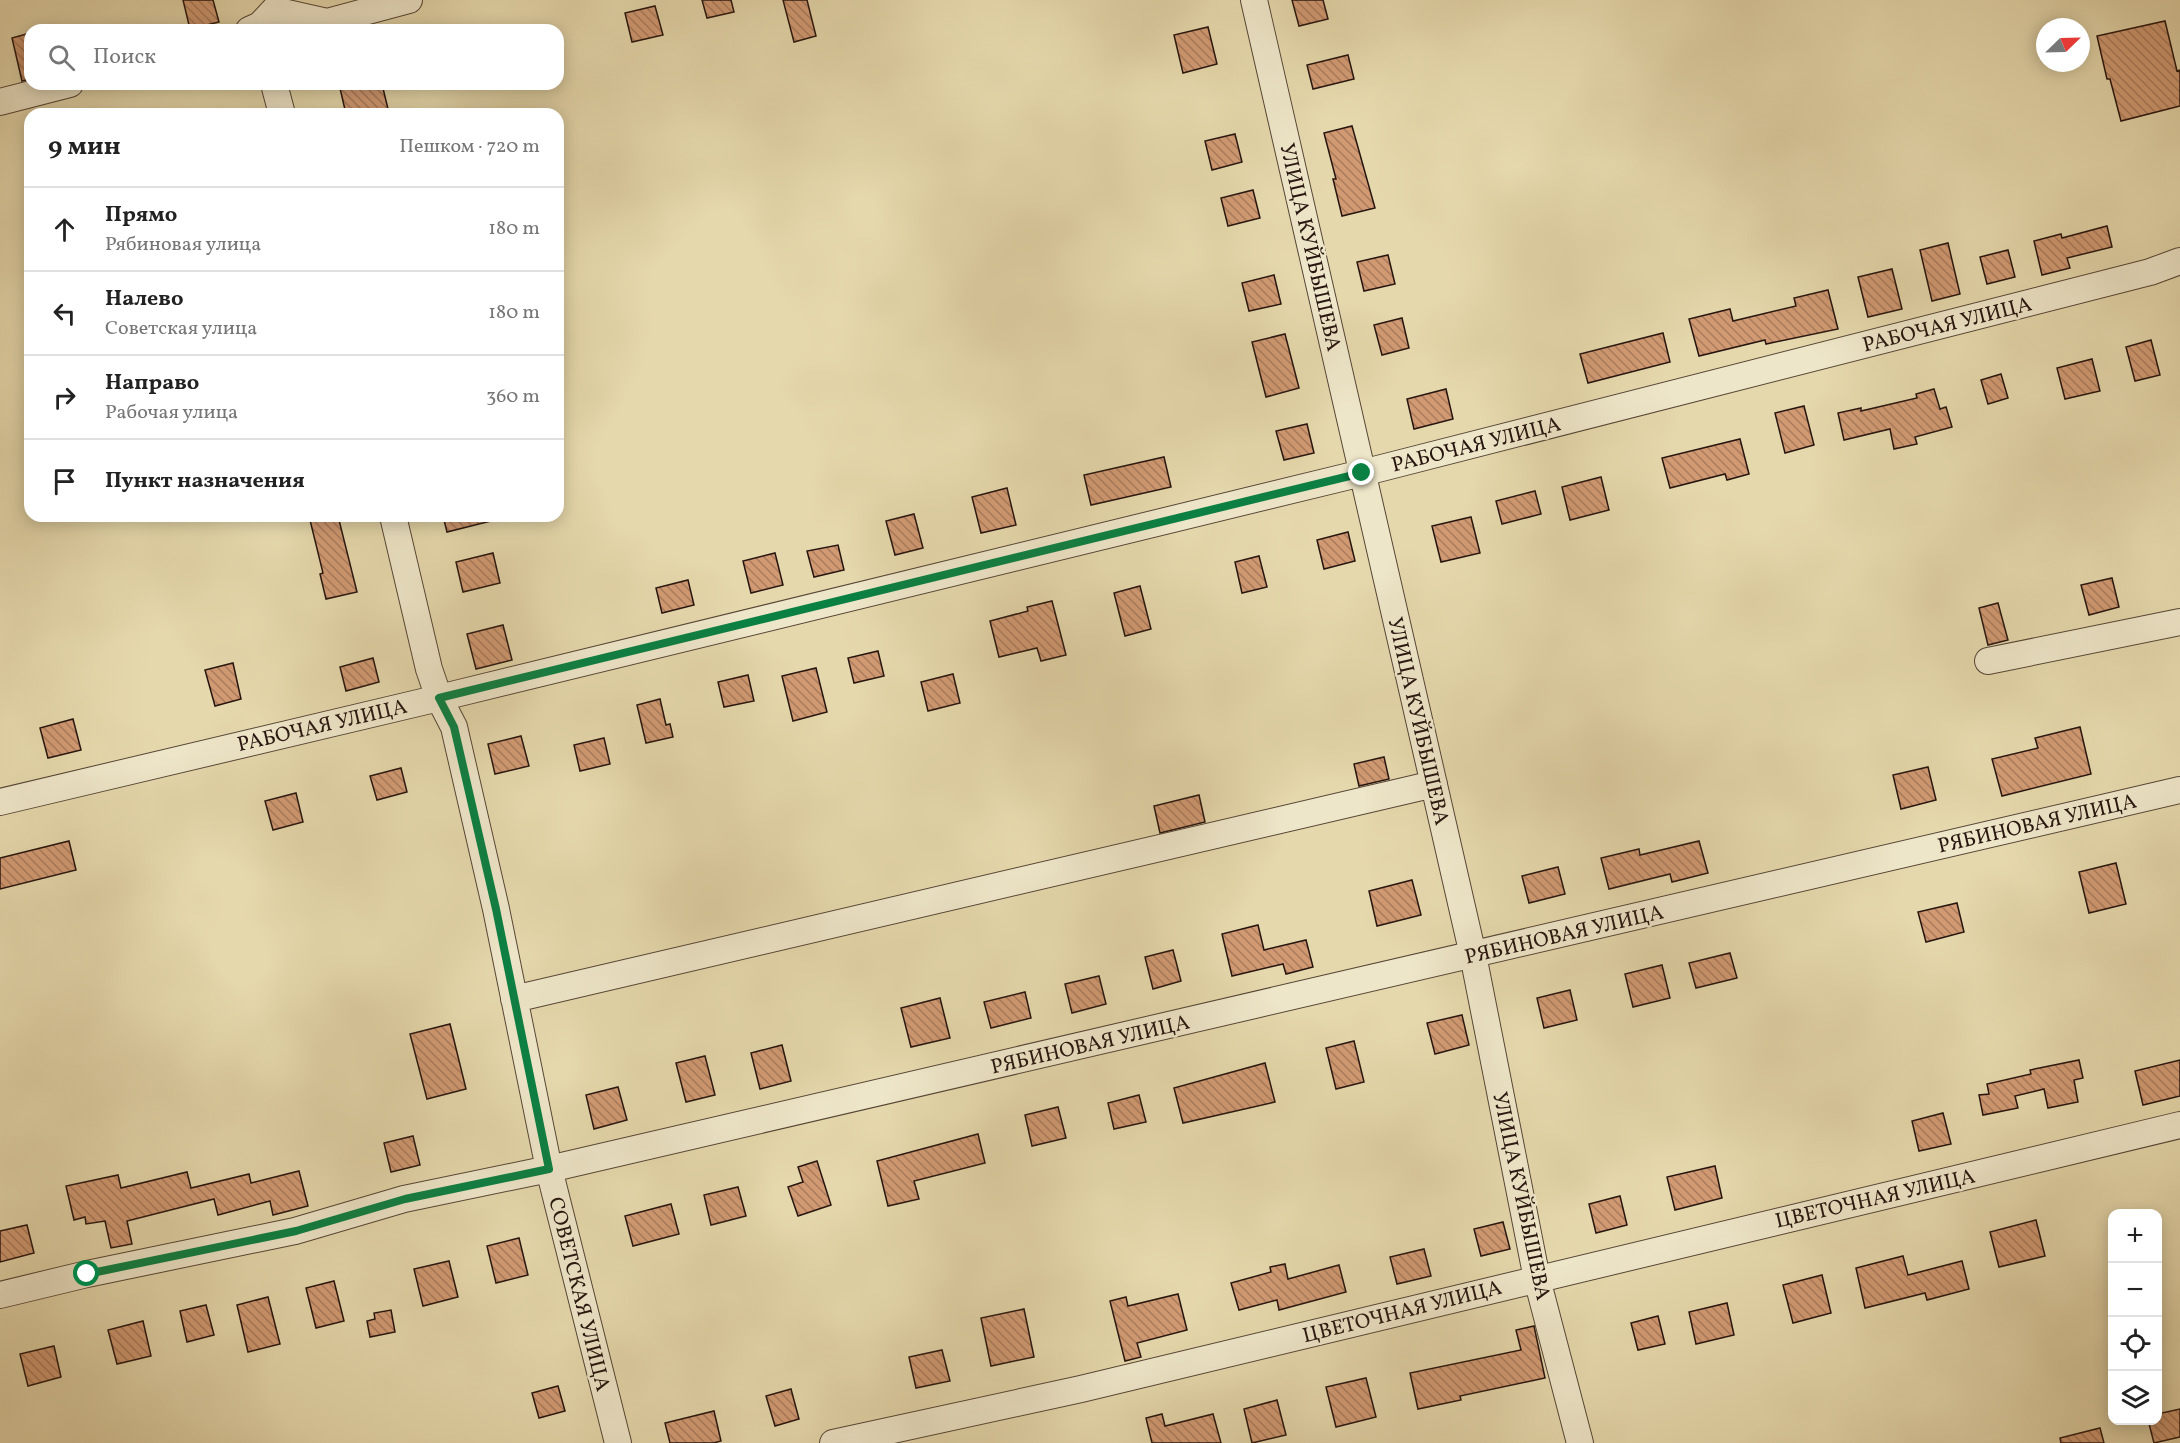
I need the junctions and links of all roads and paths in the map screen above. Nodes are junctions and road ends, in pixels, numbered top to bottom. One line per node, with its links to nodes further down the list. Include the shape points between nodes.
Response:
1 (253, 0): 4 (street)
2 (409, 0): 5 (street, via 327,22 274,10)
3 (1254, 0): 11 (street, УЛИЦА КУЙБЫШЕВА)
4 (256, 24)
5 (261, 24)
6 (47, 90): 8 (street)
7 (276, 90): 9 (street)
8 (0, 102)
9 (280, 108)
10 (2180, 261): 11 (street, РАБОЧАЯ УЛИЦА, via 2139,275)
11 (1362, 473): 15 (street, РАБОЧАЯ УЛИЦА); 16 (street, УЛИЦА КУЙБЫШЕВА)
12 (394, 522): 15 (street, СОВЕТСКАЯ УЛИЦА)
13 (2180, 622): 14 (street)
14 (1988, 661)
15 (439, 698): 18 (street, РАБОЧАЯ УЛИЦА); 20 (street, СОВЕТСКАЯ УЛИЦА, via 454,727)
16 (1434, 784): 19 (street, УЛИЦА КУЙБЫШЕВА); 20 (street)
17 (2180, 790): 19 (street, РЯБИНОВАЯ УЛИЦА)
18 (0, 802)
19 (1473, 955): 22 (street, РЯБИНОВАЯ УЛИЦА); 23 (street, УЛИЦА КУЙБЫШЕВА)
20 (514, 999): 22 (street, СОВЕТСКАЯ УЛИЦА)
21 (2180, 1125): 23 (street, ЦВЕТОЧНАЯ УЛИЦА)
22 (549, 1169): 24 (street, РЯБИНОВАЯ УЛИЦА, via 405,1199 296,1231); 25 (street, СОВЕТСКАЯ УЛИЦА)
23 (1537, 1279): 26 (street, ЦВЕТОЧНАЯ УЛИЦА, via 1081,1389); 27 (street, УЛИЦА КУЙБЫШЕВА)
24 (0, 1294)
25 (618, 1443)
26 (833, 1443)
27 (1580, 1443)

